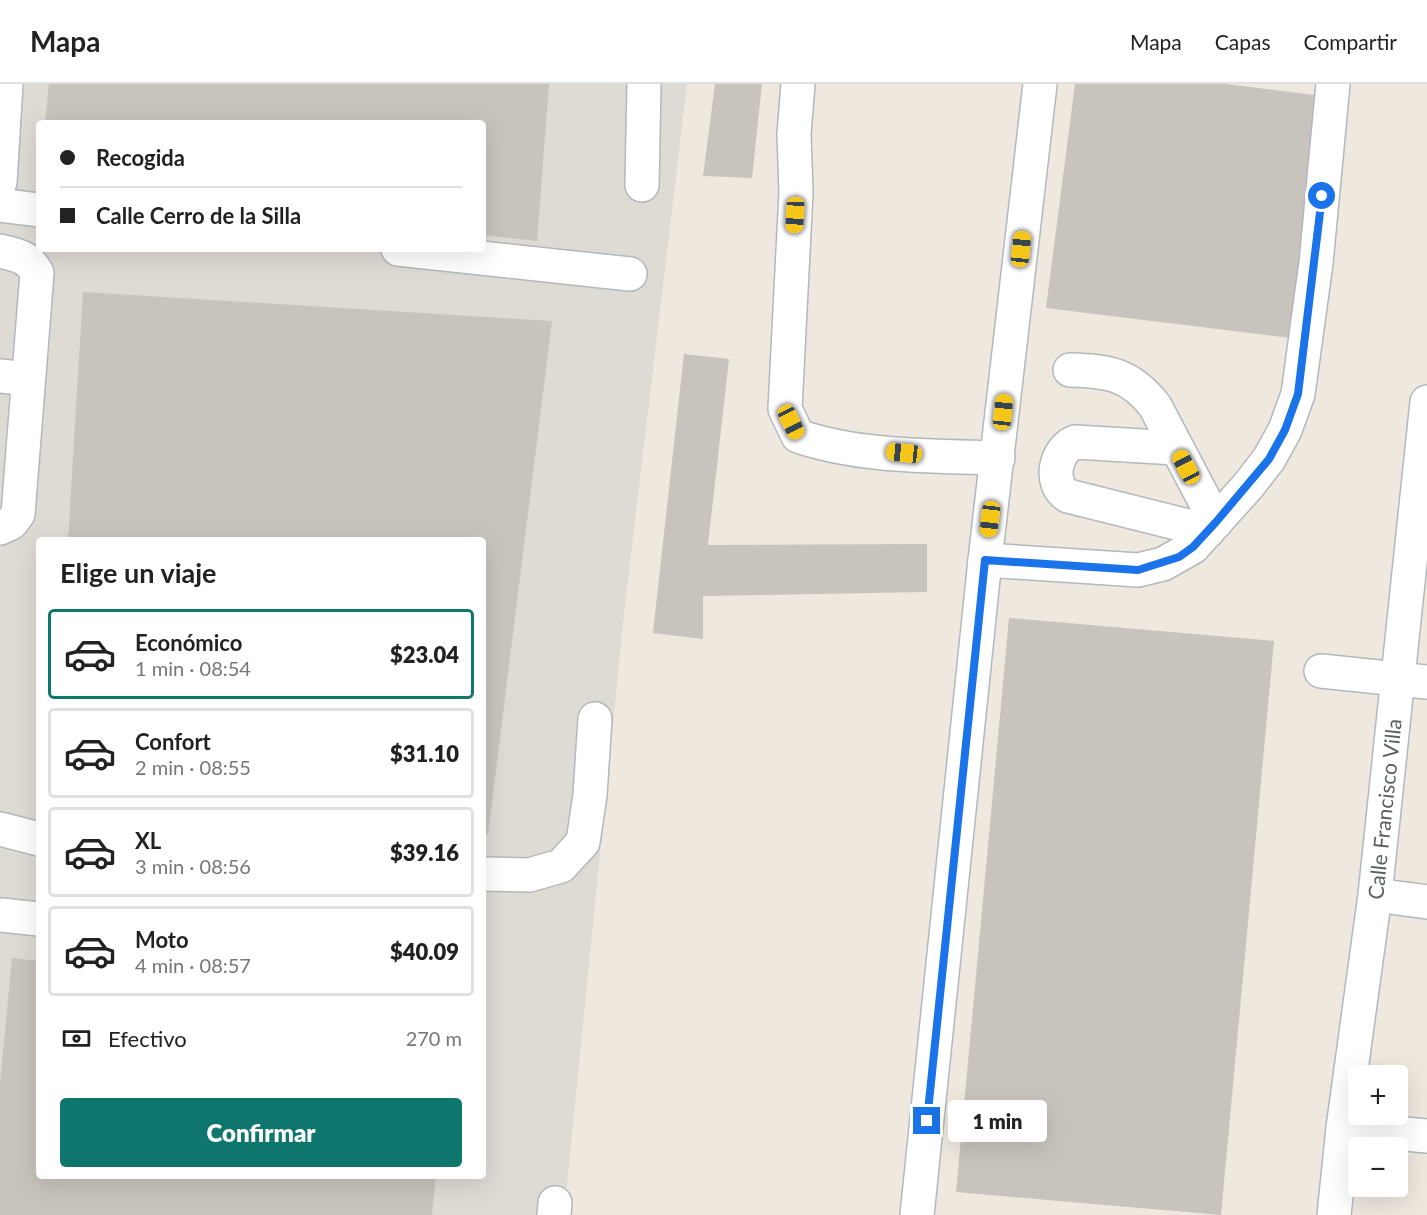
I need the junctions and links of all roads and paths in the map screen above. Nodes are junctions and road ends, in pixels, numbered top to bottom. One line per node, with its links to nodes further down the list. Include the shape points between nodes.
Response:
1 (6, 84): 6 (street)
2 (644, 84): 7 (street)
3 (798, 84): 17 (street, via 785,409 798,436 824,445)
4 (1040, 84): 17 (street)
5 (1333, 84): 18 (street, via 1316,263 1298,394 1269,459)
6 (0, 182)
7 (642, 185)
8 (0, 205): 9 (street)
9 (36, 210)
10 (0, 251): 14 (street, via 20,255 32,263 37,273)
11 (426, 252): 12 (street)
12 (630, 274)
13 (1070, 370): 16 (street, via 1101,371 1129,379 1155,406)
14 (14, 377): 19 (street, via 18,514)
15 (1427, 402): 22 (street, Calle Francisco Villa)
16 (1176, 448): 18 (street); 18 (street, via 1075,442 1060,453 1057,485 1068,496)
17 (998, 458): 20 (street)
18 (1212, 526): 20 (street, via 1179,557 1138,570)
19 (0, 528)
20 (985, 560): 33 (street)
21 (1320, 671): 22 (street)
22 (1412, 681): 27 (street, Calle Francisco Villa)
23 (595, 719): 26 (street, via 583,842 561,866 529,875)
24 (0, 829): 25 (street)
25 (36, 838)
26 (486, 874)
27 (1375, 895): 28 (street); 31 (street, Calle Francisco Villa)
28 (1427, 902)
29 (0, 915): 30 (street)
30 (36, 919)
31 (1343, 1128): 32 (street); 34 (street, Calle Francisco Villa)
32 (1427, 1136)
33 (917, 1215)
34 (1334, 1215)

